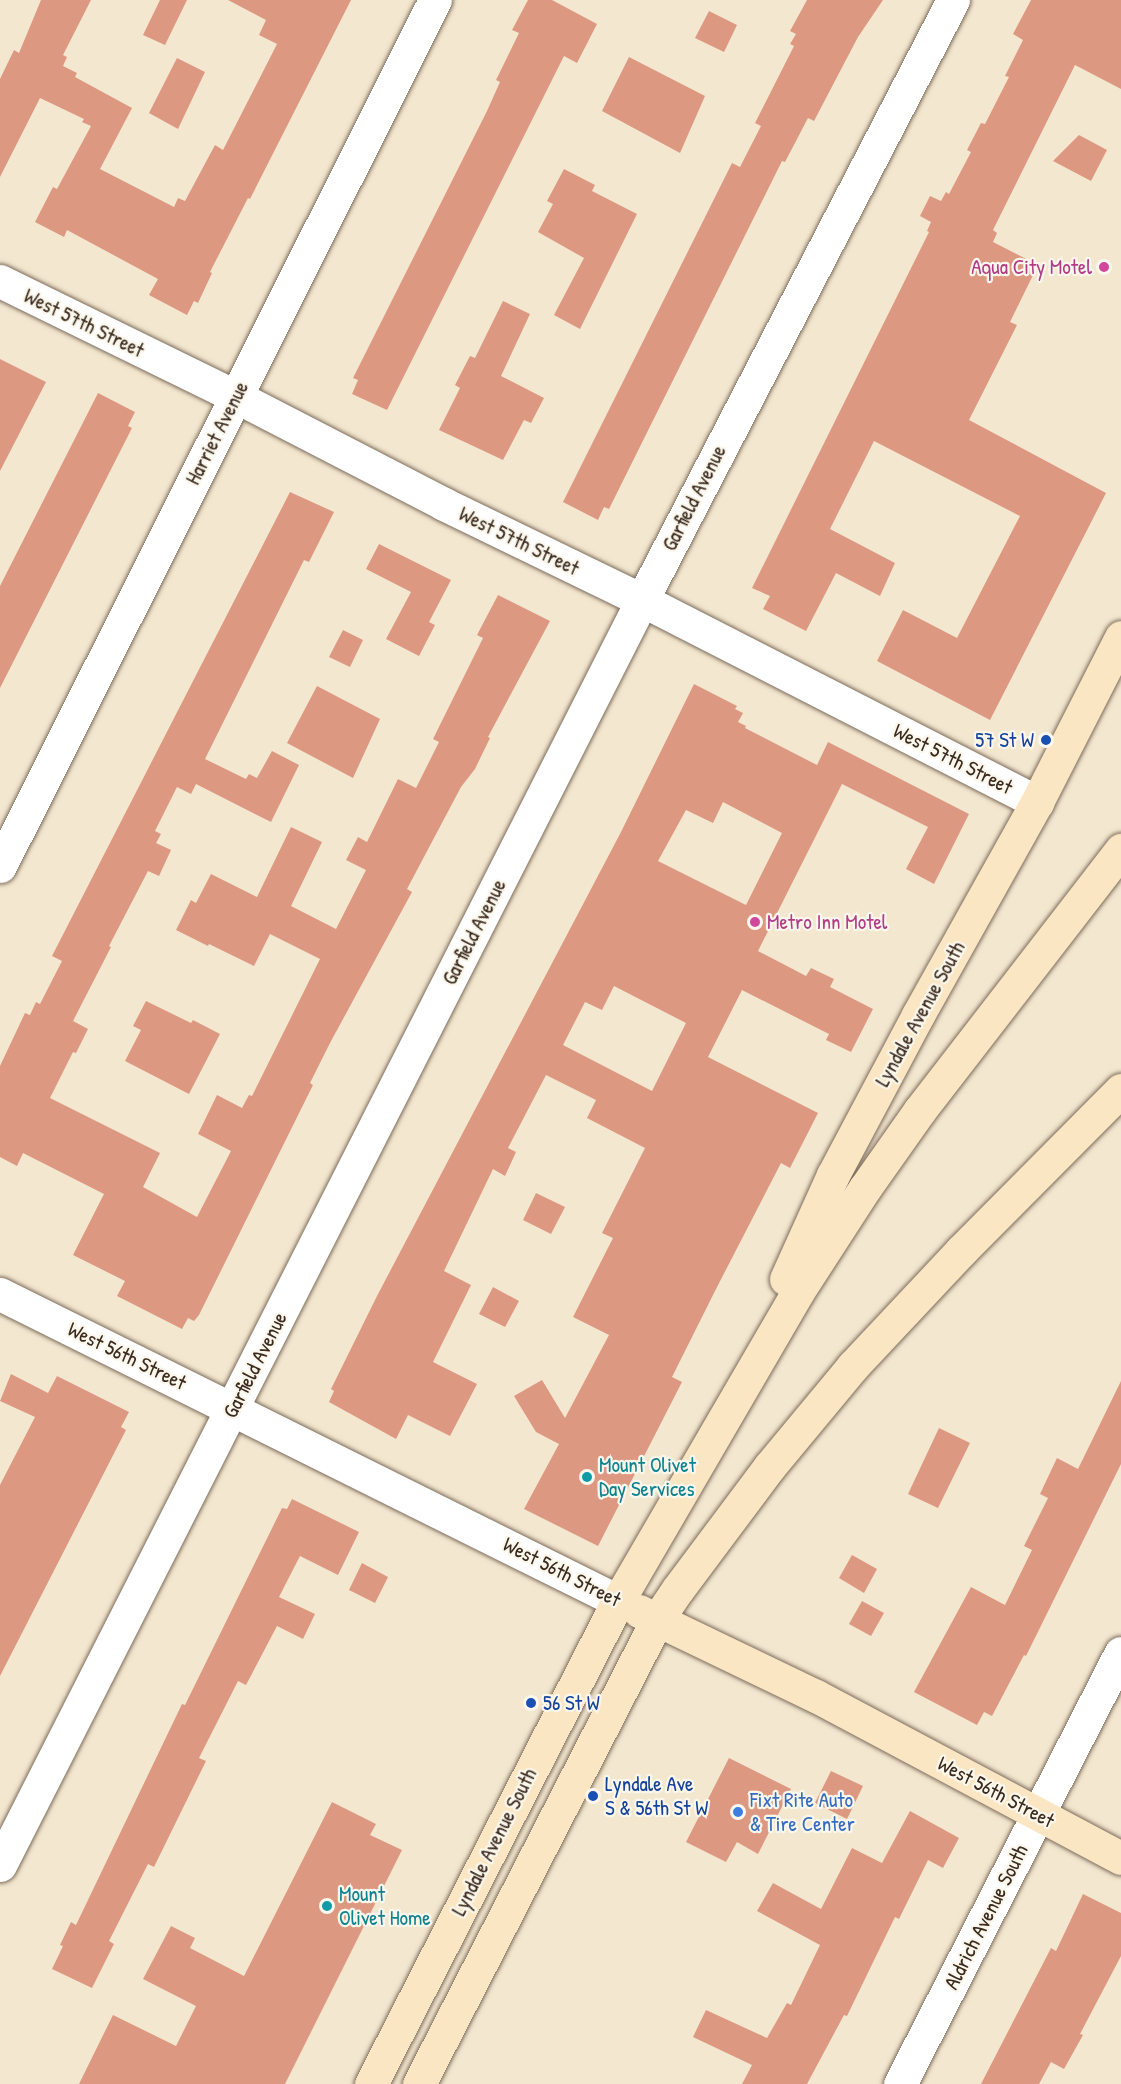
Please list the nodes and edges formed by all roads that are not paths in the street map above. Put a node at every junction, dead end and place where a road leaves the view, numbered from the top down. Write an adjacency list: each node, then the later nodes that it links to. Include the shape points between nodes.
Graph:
1 (435, 0): 4 (street, Harriet Avenue)
2 (952, 0): 5 (street, Garfield Avenue)
3 (0, 281): 4 (street, West 57th Street)
4 (235, 396): 5 (street, West 57th Street); 9 (street, Harriet Avenue)
5 (642, 600): 7 (street, West 57th Street); 13 (street, Garfield Avenue)
6 (1121, 637): 7 (main road, Lyndale Avenue South)
7 (1037, 802): 12 (main road, Lyndale Avenue South, via 833,1175)
8 (1121, 850): 12 (main road, via 900,1137 829,1242)
9 (0, 866)
10 (1121, 1090): 15 (main road, Lyndale Avenue South, via 853,1366 748,1494)
11 (0, 1293): 13 (street, West 56th Street)
12 (736, 1400): 14 (main road, Lyndale Avenue South)
13 (234, 1408): 14 (street, West 56th Street); 19 (street, Garfield Avenue)
14 (618, 1601): 15 (main road, West 56th Street); 20 (main road, Lyndale Avenue South)
15 (657, 1620): 17 (main road, West 56th Street, via 816,1696); 21 (main road, Lyndale Avenue South)
16 (1121, 1653): 17 (street, Aldrich Avenue South)
17 (1038, 1815): 18 (main road, West 56th Street); 22 (street, Aldrich Avenue South)
18 (1121, 1858)
19 (0, 1865)
20 (371, 2084)
21 (419, 2084)
22 (900, 2084)

